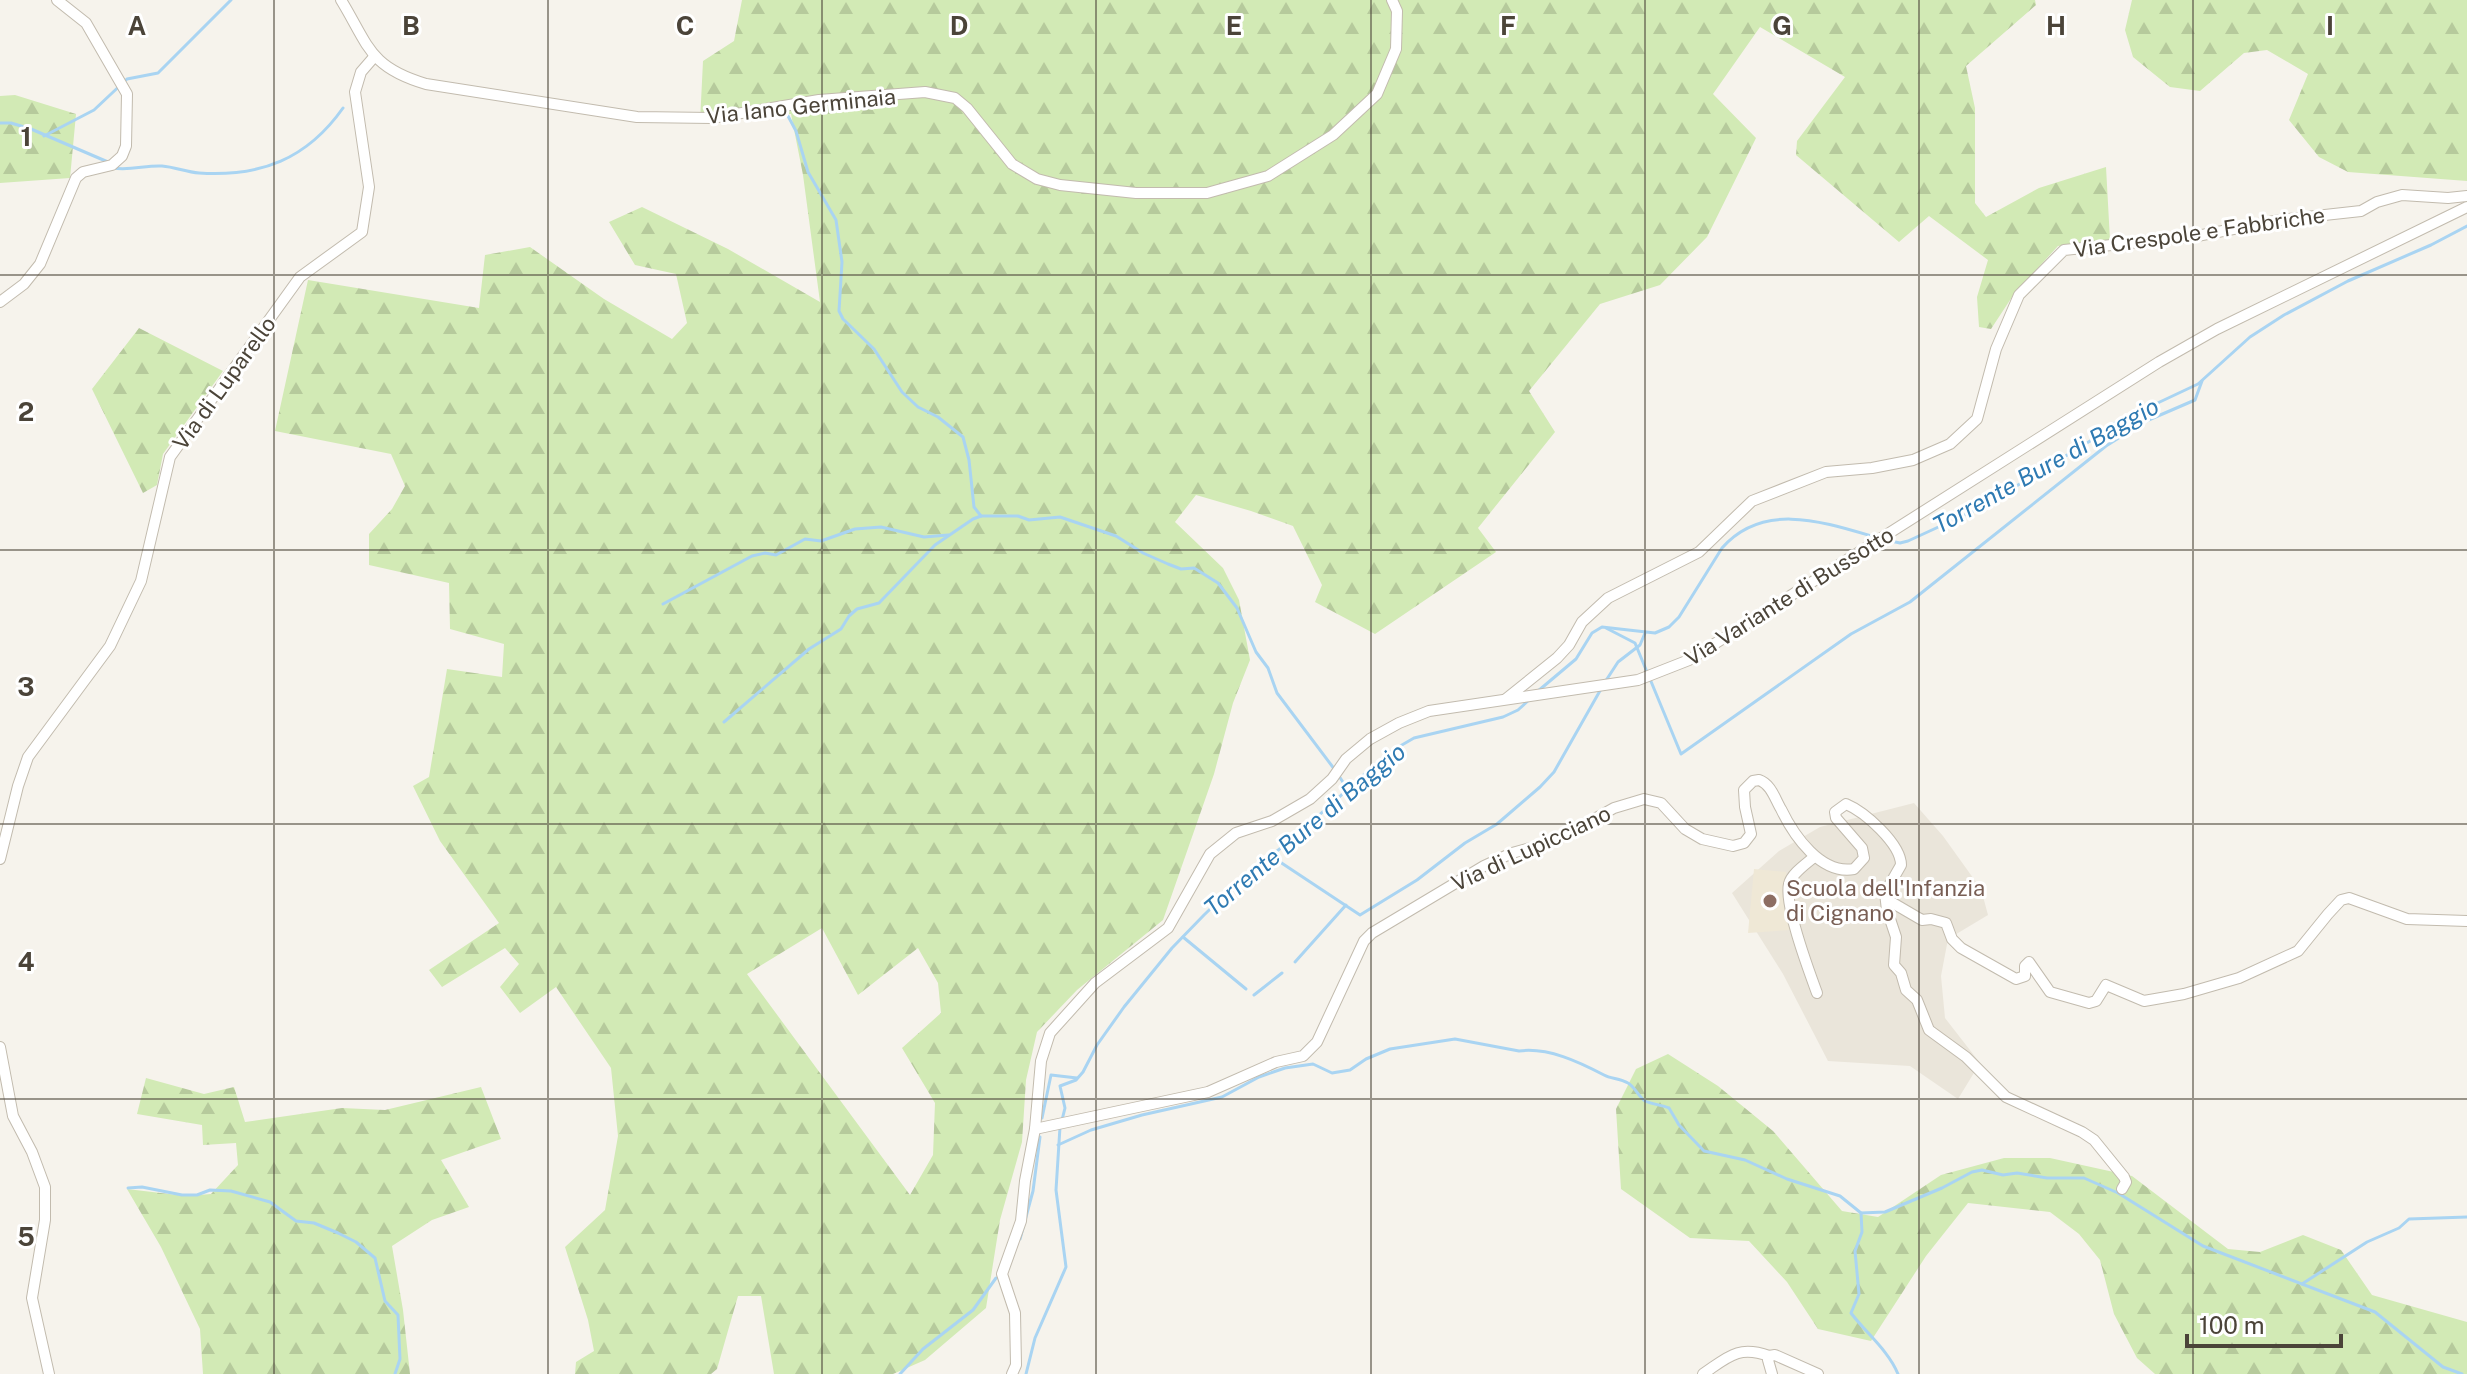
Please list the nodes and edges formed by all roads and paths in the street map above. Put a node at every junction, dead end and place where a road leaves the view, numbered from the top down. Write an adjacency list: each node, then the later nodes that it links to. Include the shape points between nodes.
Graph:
1 (57, 0): 7 (street, via 86,23 124,85 126,146 112,165 76,178 40,264)
2 (341, 0): 4 (street, Via Iano Germinaia)
3 (1392, 0): 4 (street, Via Iano Germinaia, via 1397,11 1396,49 1377,94 1333,135 1268,176 1207,193 1136,193 1037,179 1012,164 955,98 925,92 819,100 712,118 637,117 426,84)
4 (374, 57): 10 (street, Via di Luparello, via 361,72 355,92 369,187 362,232 300,277 170,457 141,581 110,646 28,757)
5 (2467, 196): 8 (street, Via Crespole e Fabbriche, via 2402,195 2361,211 2064,250 2019,295 1996,349 1977,419 1950,444 1899,463 1826,472 1752,501 1699,552 1608,598 1582,622 1557,658)
6 (2467, 207): 8 (street, Via Variante di Bussotto, via 2159,362 1689,660 1638,680)
7 (0, 302)
8 (1505, 700): 15 (street, via 1429,711 1399,723 1346,759 1310,799 1272,821 1236,833 1210,854 1168,928 1095,983 1050,1033 1041,1061)
9 (1814, 857): 11 (street, via 1832,868 1847,870 1861,864 1862,848 1835,812 1842,805 1852,806 1900,854 1901,865 1886,888); 13 (street, via 1788,887); 15 (street, Via di Lupicciano, via 1759,780 1744,790 1751,834 1739,845 1694,835 1653,800 1625,804 1553,842 1484,866 1372,933 1317,1042 1303,1056 1208,1092)
10 (0, 859)
11 (1886, 899): 12 (street, via 1922,920 1946,923 1961,948 2016,979 2025,976 2029,962 2050,992 2089,1003 2106,985 2144,1001 2239,978 2298,951 2341,900 2349,898 2407,919); 16 (street, via 1896,937 1894,965 1929,1030 2006,1097 2094,1140 2124,1177)
12 (2467, 921)
13 (1817, 993)
14 (0, 1047): 18 (street, via 13,1116 45,1187 32,1298)
15 (1035, 1129): 19 (street, via 1021,1221 1002,1274 1015,1313)
16 (2122, 1189)
17 (1769, 1356): 20 (street, via 1743,1350); 21 (street); 22 (street)
18 (49, 1374)
19 (1012, 1374)
20 (1703, 1374)
21 (1772, 1374)
22 (1818, 1374)

